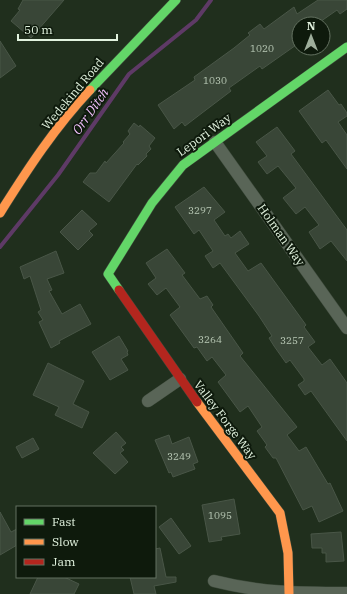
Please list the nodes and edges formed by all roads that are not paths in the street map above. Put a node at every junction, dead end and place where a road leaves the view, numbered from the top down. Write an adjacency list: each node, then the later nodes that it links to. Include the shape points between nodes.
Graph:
1 (176, 0): 4 (street, Wedekind Road, via 101,76 72,110)
2 (345, 52): 3 (street, Lepori Way)
3 (215, 142): 5 (street, Lepori Way, via 183,165 169,179); 6 (street, Holman Way)
4 (0, 213)
5 (108, 274): 7 (street, Valley Forge Way)
6 (347, 328)
7 (180, 380): 8 (street); 10 (street, Valley Forge Way, via 280,514 289,557)
8 (148, 401)
9 (214, 581): 10 (street, via 240,588)
10 (289, 593): 11 (street)
11 (347, 593)

